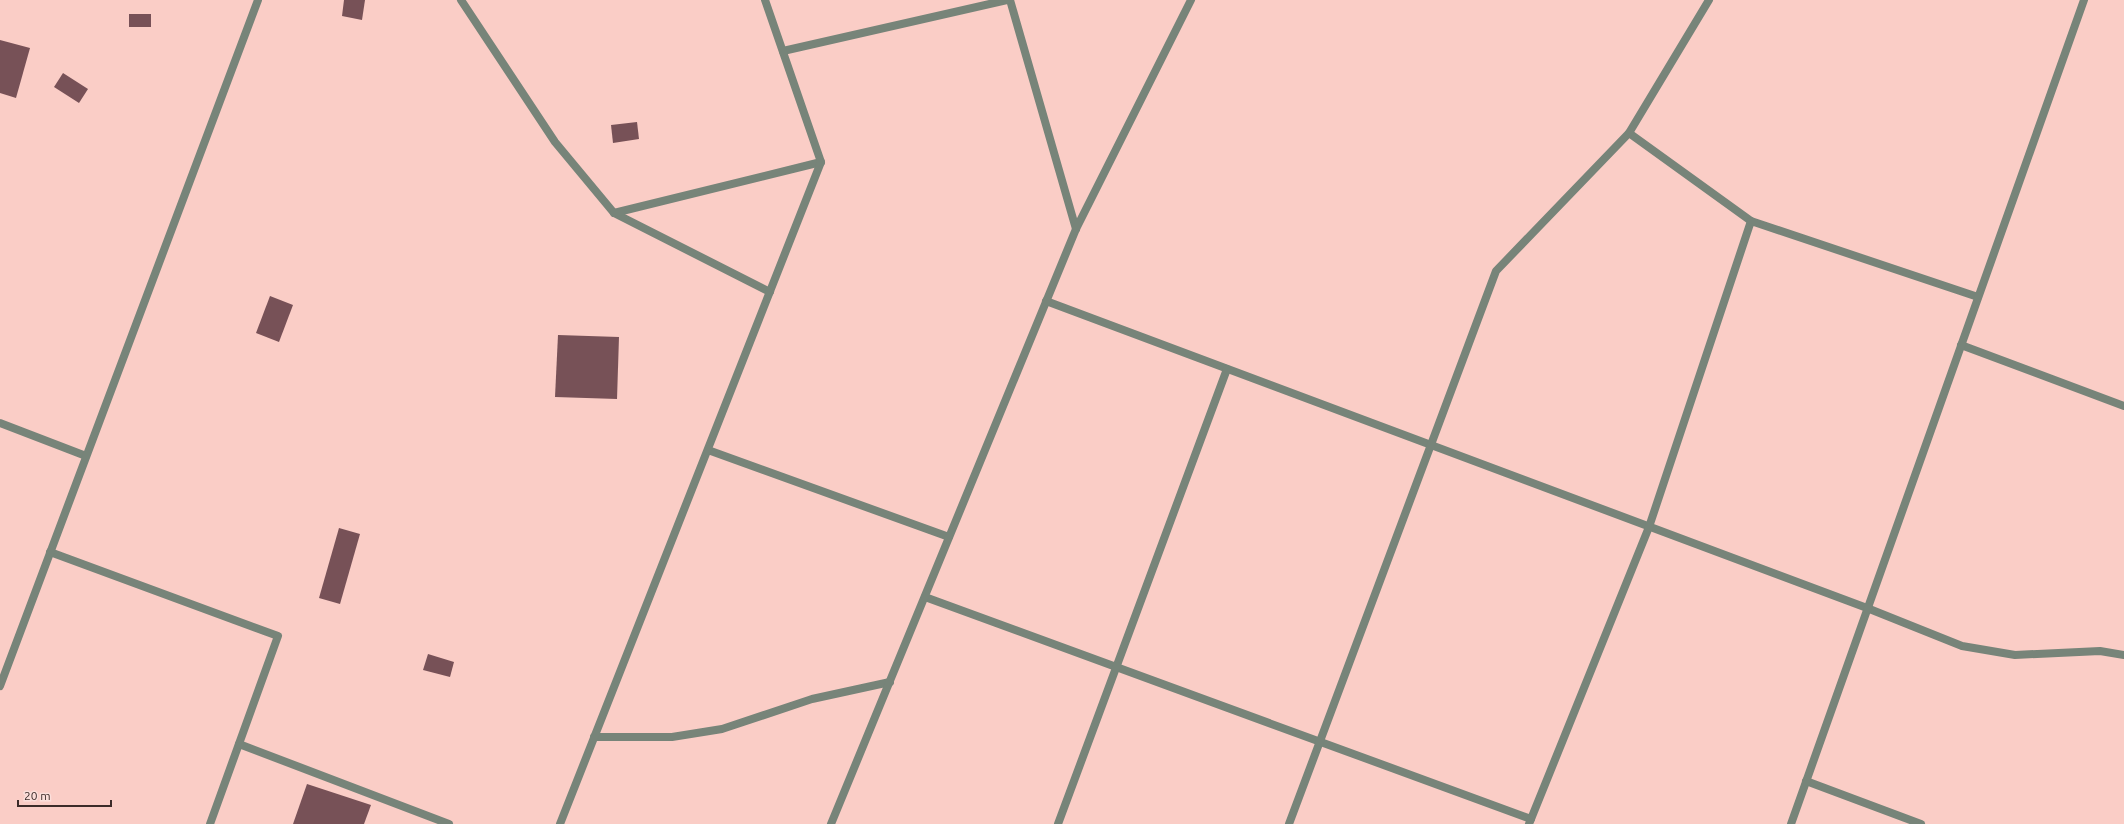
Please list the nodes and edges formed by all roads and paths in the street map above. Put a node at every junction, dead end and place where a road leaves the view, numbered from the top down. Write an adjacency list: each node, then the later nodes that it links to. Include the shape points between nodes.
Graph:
1 (258, 0): 23 (street)
2 (461, 0): 11 (street, via 555,142)
3 (765, 0): 8 (street)
4 (1009, 0): 8 (street); 13 (street)
5 (1191, 0): 13 (street)
6 (1709, 0): 9 (street)
7 (2084, 0): 15 (street)
8 (783, 51): 10 (street)
9 (1629, 133): 12 (street); 21 (street, via 1496,271)
10 (821, 162): 11 (street); 14 (street)
11 (614, 213): 14 (street)
12 (1751, 221): 15 (street); 24 (street)
13 (1076, 229): 16 (street)
14 (770, 292): 22 (street)
15 (1978, 297): 17 (street)
16 (1046, 301): 18 (street); 25 (street)
17 (1961, 345): 19 (street); 28 (street)
18 (1227, 369): 21 (street); 30 (street)
19 (2124, 406)
20 (0, 423): 23 (street)
21 (1431, 445): 24 (street); 34 (street)
22 (708, 450): 25 (street); 33 (street)
23 (86, 456): 26 (street)
24 (1649, 527): 28 (street); 37 (street)
25 (949, 538): 27 (street)
26 (50, 552): 32 (street); 35 (street, via 278,636)
27 (925, 597): 30 (street); 31 (street)
28 (1868, 608): 29 (street, via 1962,646 2015,655 2100,651); 36 (street)
29 (2124, 655)
30 (1117, 667): 34 (street); 42 (street)
31 (890, 682): 33 (street, via 812,699 722,729 672,737); 41 (street)
32 (0, 686)
33 (594, 737): 40 (street)
34 (1320, 742): 37 (street); 43 (street)
35 (239, 744): 38 (street); 39 (street)
36 (1806, 781): 44 (street); 45 (street)
37 (1530, 822)
38 (210, 824)
39 (449, 824)
40 (560, 824)
41 (831, 824)
42 (1058, 824)
43 (1289, 824)
44 (1791, 824)
45 (1921, 824)

